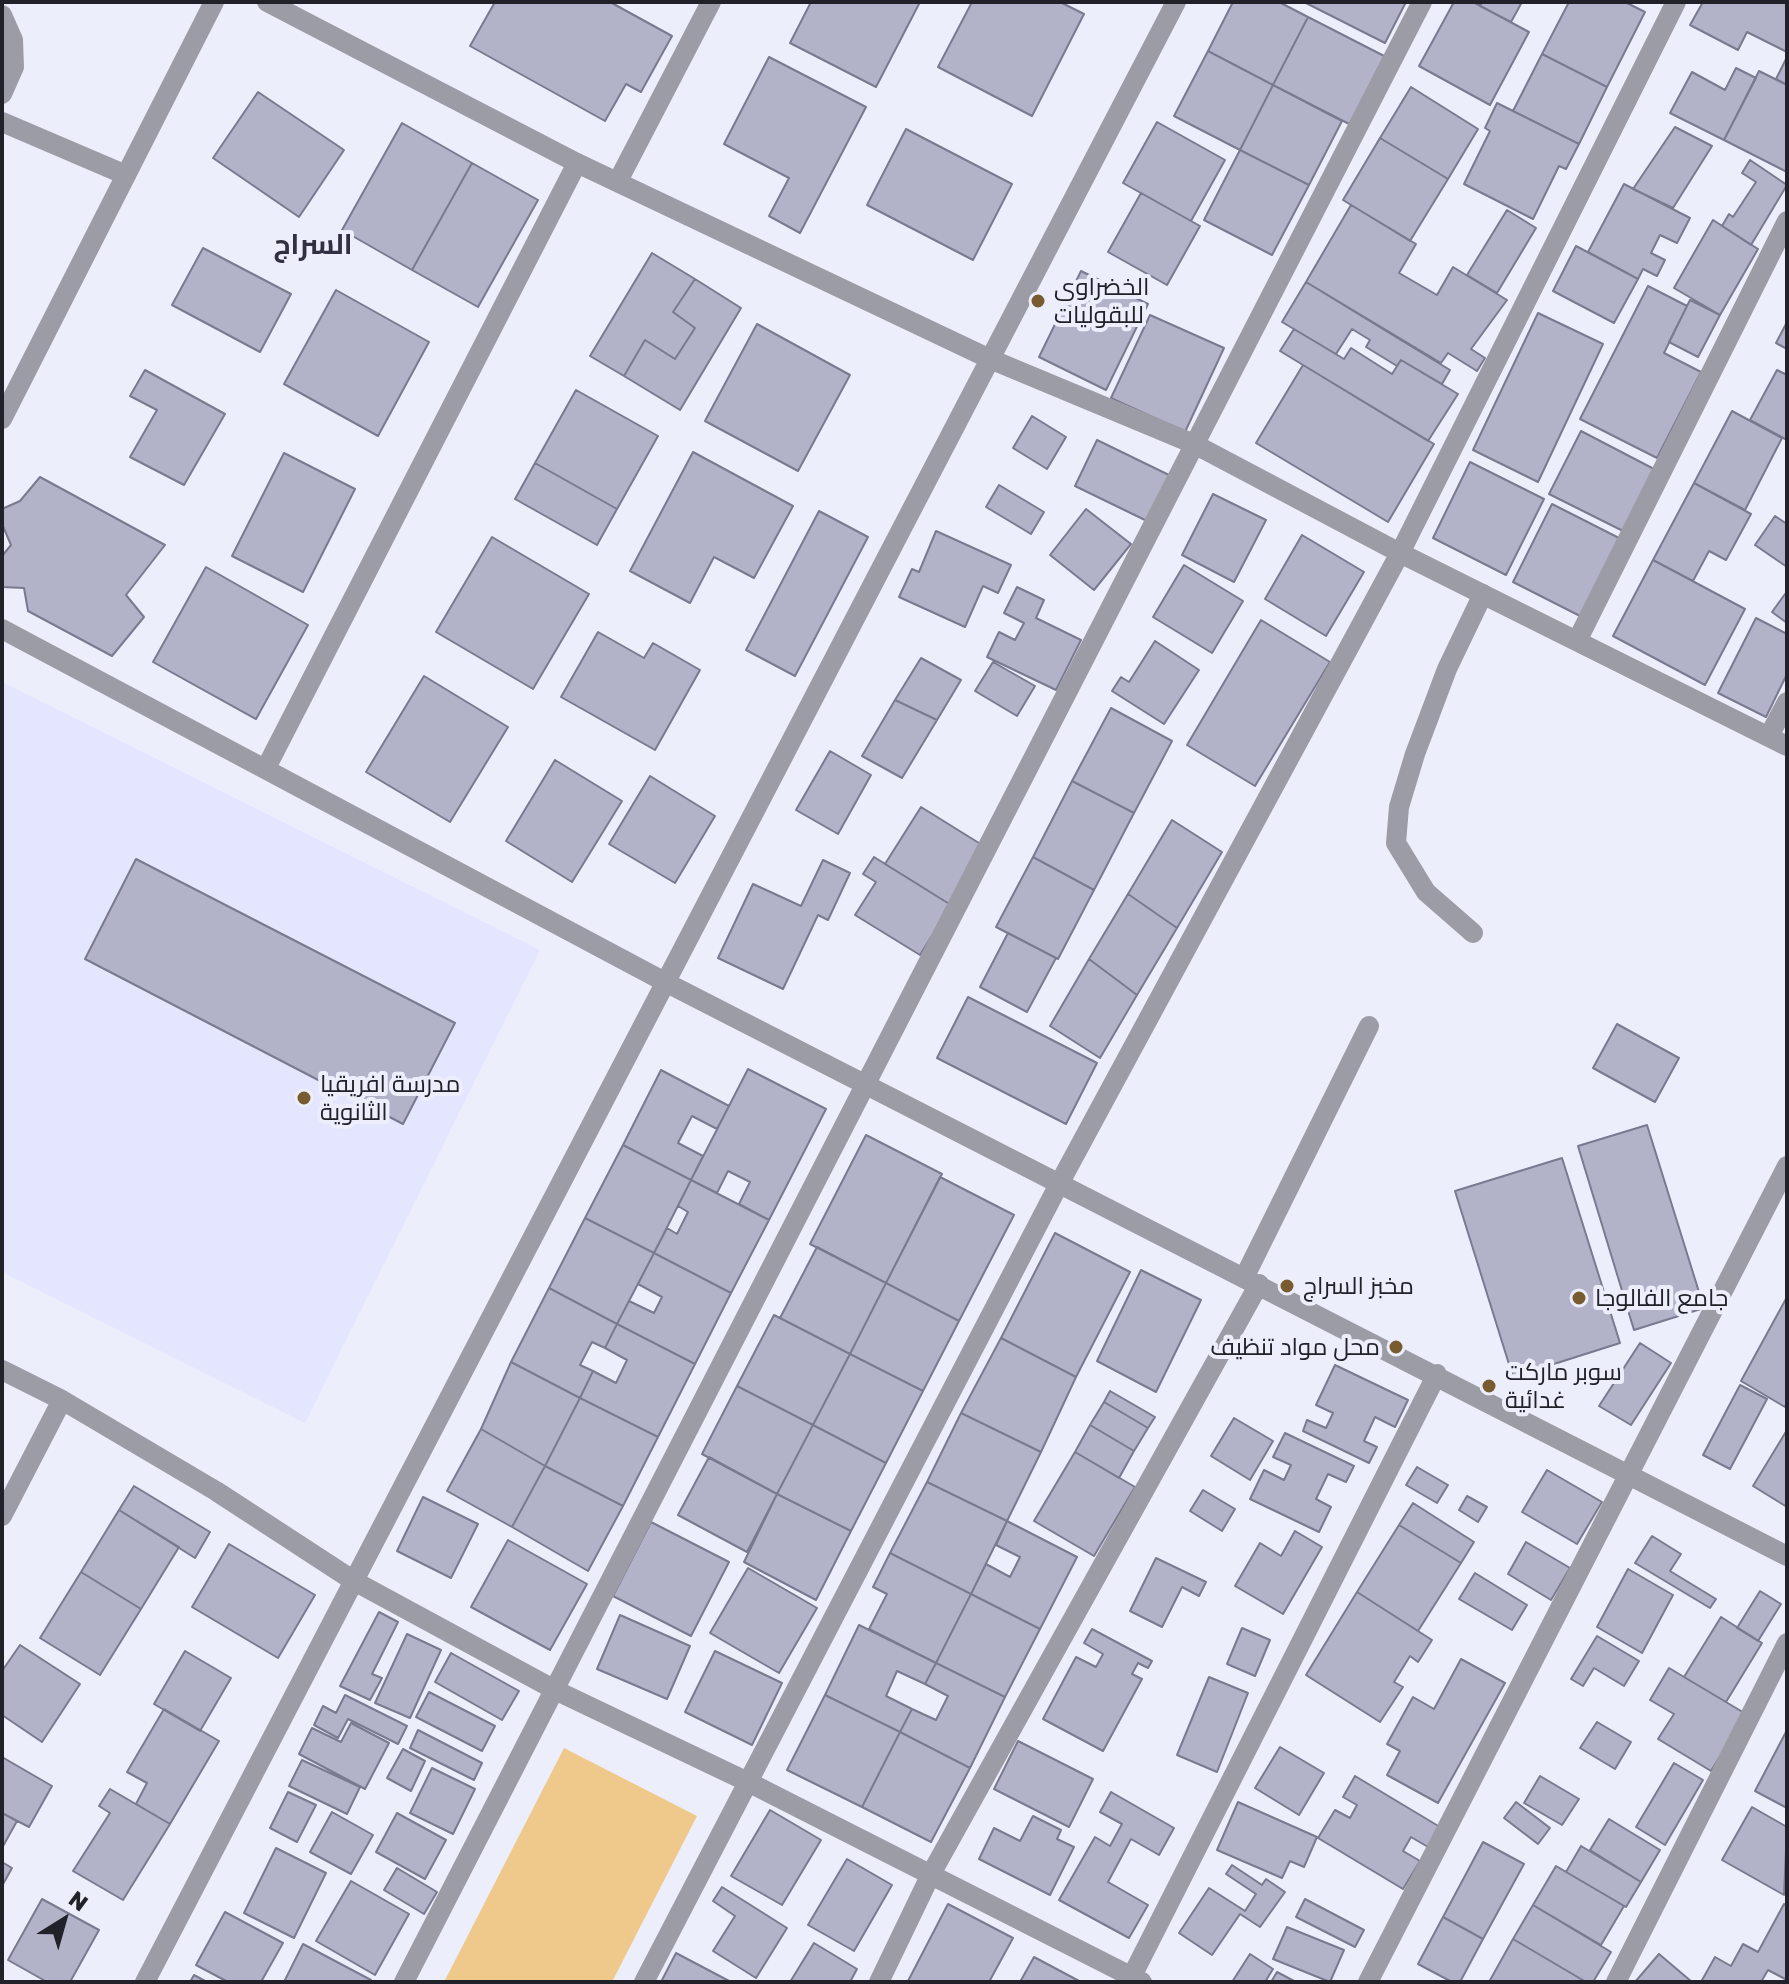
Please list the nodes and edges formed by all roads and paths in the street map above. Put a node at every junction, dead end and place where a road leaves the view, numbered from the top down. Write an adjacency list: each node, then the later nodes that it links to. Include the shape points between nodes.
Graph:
1 (214, 2): 11 (street)
2 (267, 2): 10 (street)
3 (711, 2): 12 (street)
4 (1176, 2): 14 (street)
5 (1422, 2): 16 (street)
6 (1676, 2): 17 (street)
7 (2, 15): 8 (street, via 13,40 14,67)
8 (2, 94)
9 (2, 122): 11 (street)
10 (577, 163): 12 (street); 23 (street)
11 (126, 175): 15 (street)
12 (618, 181): 14 (street)
13 (1787, 221): 20 (street)
14 (990, 359): 16 (street); 25 (street)
15 (2, 419)
16 (1194, 444): 17 (street); 27 (street)
17 (1400, 553): 18 (street); 29 (street)
18 (1483, 594): 20 (street); 24 (street, via 1415,754 1399,807 1396,843 1426,892)
19 (2, 629): 23 (street)
20 (1578, 639): 22 (street)
21 (1787, 702): 22 (street)
22 (1778, 741)
23 (266, 768): 25 (street)
24 (1473, 933)
25 (665, 982): 27 (street); 37 (street)
26 (1369, 1026): 30 (street)
27 (867, 1084): 29 (street); 39 (street)
28 (1787, 1166): 34 (street)
29 (1058, 1186): 30 (street); 40 (street)
30 (1251, 1281): 32 (street); 41 (street)
31 (2, 1370): 33 (street)
32 (1437, 1374): 34 (street); 42 (street)
33 (62, 1400): 35 (street); 37 (street)
34 (1629, 1474): 36 (street); 47 (street)
35 (2, 1516)
36 (1787, 1556)
37 (354, 1581): 39 (street); 43 (street)
38 (1787, 1643): 48 (street)
39 (557, 1691): 40 (street); 44 (street)
40 (750, 1783): 41 (street); 45 (street)
41 (931, 1874): 42 (street); 46 (street)
42 (1134, 1980)
43 (145, 1982)
44 (404, 1982)
45 (644, 1982)
46 (879, 1982)
47 (1368, 1982)
48 (1616, 1982)

